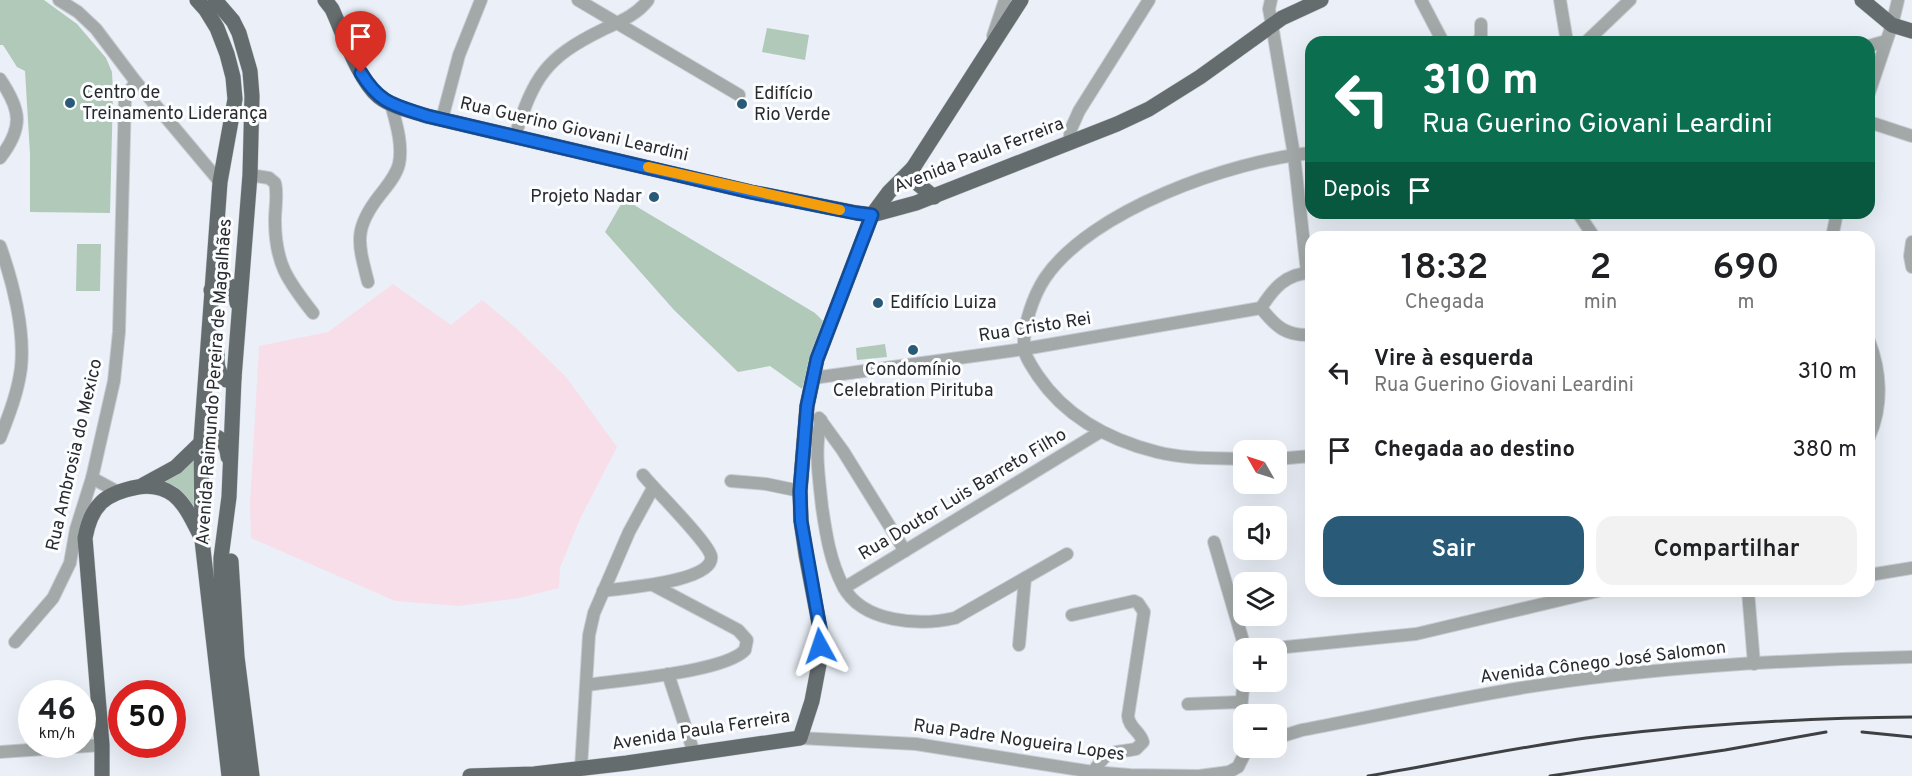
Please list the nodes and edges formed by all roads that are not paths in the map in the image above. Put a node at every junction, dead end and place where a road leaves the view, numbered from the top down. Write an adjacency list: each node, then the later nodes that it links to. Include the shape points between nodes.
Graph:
1 (59, 0): 32 (street, via 96,29)
2 (197, 0): 45 (main road, Avenida Raimundo Pereira de Magalhães, via 218,28 233,77 235,99)
3 (216, 0): 44 (main road, Avenida Raimundo Pereira de Magalhães, via 239,33 250,71)
4 (325, 0): 34 (main road, Rua Guerino Giovani Leardini, via 370,88)
5 (481, 0): 35 (street, via 459,55)
6 (578, 0): 18 (street)
7 (648, 0): 18 (street, via 637,12)
8 (1005, 0): 29 (street)
9 (1021, 0): 29 (main road)
10 (1149, 0): 39 (street, via 1079,111)
11 (1271, 0): 20 (street)
12 (1421, 0): 23 (street)
13 (1560, 0): 25 (street)
14 (1630, 0): 26 (street)
15 (1862, 0): 21 (main road)
16 (1898, 0): 21 (street)
17 (1312, 2): 20 (main road, Avenida Paula Ferreira)
18 (616, 23): 33 (street); 37 (street, via 575,43 552,62 528,98)
19 (1481, 24): 24 (street)
20 (1272, 25): 39 (main road, Avenida Paula Ferreira, via 1149,109); 41 (street)
21 (1892, 25): 22 (main road); 27 (street)
22 (1912, 31)
23 (1440, 36)
24 (1481, 36)
25 (1566, 36)
26 (1592, 36)
27 (1886, 41): 28 (street); 30 (street)
28 (1875, 44)
29 (985, 57): 43 (main road)
30 (1875, 75)
31 (0, 79): 42 (street, via 17,108 17,122)
32 (136, 82): 45 (street); 76 (street, Rua Ambrosia do Mexico, via 125,97 119,332 114,381)
33 (739, 94)
34 (391, 104): 35 (main road, Rua Guerino Giovani Leardini); 54 (street, via 400,149 399,165 365,216 360,232)
35 (442, 119): 37 (main road, Rua Guerino Giovani Leardini)
36 (1875, 124): 38 (street)
37 (516, 136): 48 (main road, Rua Guerino Giovani Leardini, via 751,192)
38 (1912, 136)
39 (1070, 142): 46 (main road, Avenida Paula Ferreira)
40 (1305, 154): 41 (street)
41 (1294, 155): 49 (street); 61 (street, via 1198,180 1105,224 1071,248 1045,279 1030,308)
42 (0, 158)
43 (913, 168): 46 (main road, via 918,184); 47 (main road, via 905,193); 48 (main road)
44 (250, 175): 58 (street, via 275,183 276,246 291,285); 59 (main road, Avenida Raimundo Pereira de Magalhães)
45 (220, 182): 55 (main road, Avenida Raimundo Pereira de Magalhães)
46 (933, 197): 47 (main road, Avenida Paula Ferreira)
47 (894, 209): 48 (main road, Avenida Paula Ferreira)
48 (872, 215): 64 (main road, Avenida Paula Ferreira)
49 (1305, 242)
50 (1912, 242): 52 (street)
51 (0, 246): 69 (street, via 23,343 15,399)
52 (1912, 267)
53 (1305, 274): 56 (street, via 1284,280 1271,291)
54 (368, 282)
55 (211, 290): 57 (main road, Avenida Raimundo Pereira de Magalhães); 59 (main road, via 223,284 233,287)
56 (1262, 308): 60 (street, via 1275,325 1290,333); 61 (street, Rua Cristo Rei)
57 (211, 313): 63 (main road, via 218,325 217,369 226,380); 70 (main road, Avenida Raimundo Pereira de Magalhães)
58 (313, 313)
59 (238, 327): 63 (main road, Avenida Raimundo Pereira de Magalhães)
60 (1305, 334)
61 (1024, 349): 64 (street, Rua Cristo Rei); 68 (street, via 1048,391 1068,411)
62 (1875, 360): 66 (street, via 1879,373)
63 (234, 378): 75 (main road, Avenida Raimundo Pereira de Magalhães)
64 (813, 378): 65 (main road, Avenida Paula Ferreira)
65 (807, 406): 67 (street); 81 (main road, Avenida Paula Ferreira)
66 (1875, 417)
67 (821, 420): 86 (street); 93 (street, via 818,472 828,547)
68 (1100, 432): 73 (street, via 1159,453); 86 (street, Rua Doutor Luis Barreto Filho)
69 (0, 438)
70 (201, 441): 75 (main road, via 215,435 223,441); 78 (main road, via 176,467); 83 (main road, Avenida Raimundo Pereira de Magalhães)
71 (1305, 457): 72 (street)
72 (1287, 458)
73 (1233, 459)
74 (643, 475): 79 (street)
75 (231, 477): 82 (main road, Avenida Raimundo Pereira de Magalhães)
76 (92, 478): 80 (street); 88 (street, Rua Ambrosia do Mexico)
77 (731, 481): 81 (street)
78 (141, 487): 80 (main road); 83 (main road, via 157,487 173,495 188,512)
79 (653, 488): 92 (street, via 685,521 711,556 711,562 700,573); 94 (street)
80 (116, 491): 85 (main road, via 102,502 88,523)
81 (800, 491): 111 (main road, Avenida Paula Ferreira, via 821,634 812,701)
82 (230, 496): 98 (main road, Avenida Raimundo Pereira de Magalhães, via 221,558); 121 (main road, via 232,596)
83 (202, 540): 98 (main road, Avenida Raimundo Pereira de Magalhães)
84 (1214, 542): 99 (street)
85 (86, 550): 88 (street); 112 (main road)
86 (905, 551): 93 (street, Rua Doutor Luis Barreto Filho)
87 (1067, 554): 91 (street)
88 (70, 563): 100 (street, Rua Ambrosia do Mexico, via 52,598)
89 (1912, 568): 90 (street)
90 (1875, 574)
91 (1025, 578): 93 (street, via 955,618 937,622 878,615); 101 (street)
92 (653, 585): 94 (street); 105 (street, via 738,630 747,640 746,650 735,658)
93 (844, 588)
94 (603, 591): 106 (street, via 590,635)
95 (1573, 597): 102 (street, via 1416,634)
96 (1748, 597): 104 (street)
97 (1072, 615): 117 (street, via 1134,601 1144,612 1128,716 1143,742 1136,749 1106,755)
98 (218, 636): 119 (main road); 120 (main road, Avenida Raimundo Pereira de Magalhães)
99 (1242, 638)
100 (15, 642)
101 (1019, 645)
102 (1287, 647)
103 (1912, 657): 104 (street, Avenida Cônego José Salomon)
104 (1754, 664): 110 (street, Avenida Cônego José Salomon, via 1522,688)
105 (668, 674): 106 (street); 114 (street)
106 (587, 685): 116 (street)
107 (1242, 692): 108 (street)
108 (1241, 702): 109 (street)
109 (1188, 704)
110 (1287, 735)
111 (800, 738): 114 (main road, Avenida Paula Ferreira); 117 (street, Rua Padre Nogueira Lopes, via 916,744)
112 (102, 745): 113 (street); 118 (main road)
113 (0, 752)
114 (694, 753): 116 (main road, Avenida Paula Ferreira)
115 (1241, 758): 117 (street, Rua Padre Nogueira Lopes, via 1238,767 1229,772 1199,776)
116 (581, 768): 122 (main road, Avenida Paula Ferreira)
117 (1093, 772)
118 (102, 776)
119 (229, 776)
120 (240, 776)
121 (252, 776)
122 (470, 776)

